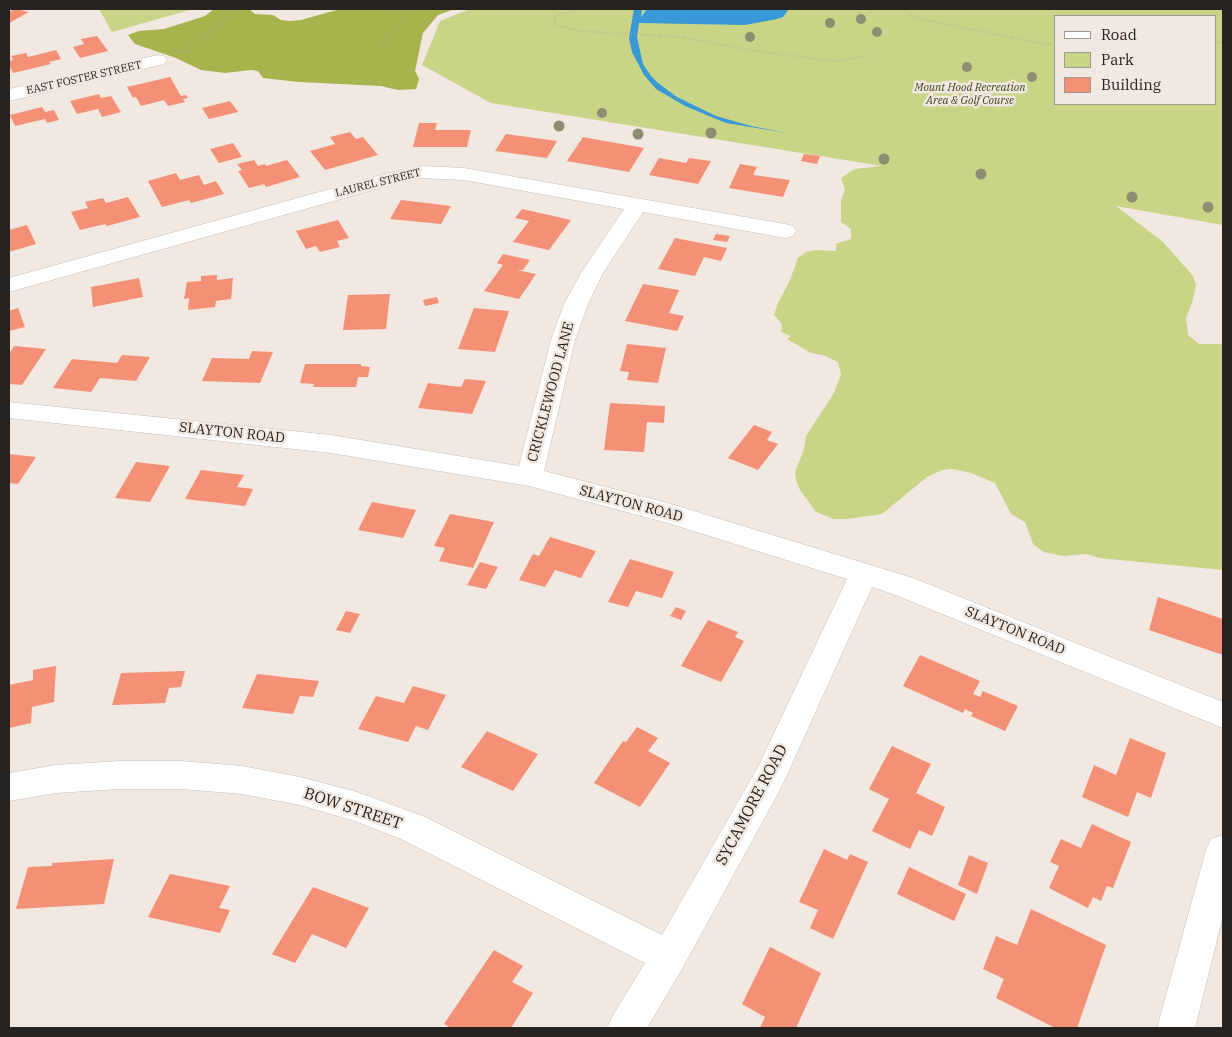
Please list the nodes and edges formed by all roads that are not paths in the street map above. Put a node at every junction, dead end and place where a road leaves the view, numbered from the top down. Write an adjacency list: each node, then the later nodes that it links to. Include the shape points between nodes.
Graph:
1 (158, 60): 2 (street, EAST FOSTER STREET)
2 (9, 95)
3 (637, 205): 4 (street, LAUREL STREET); 5 (street, LAUREL STREET, via 464,174 421,172); 7 (street, CRICKLEWOOD LANE, via 592,273 576,304 563,340)
4 (785, 231)
5 (9, 285)
6 (9, 410): 7 (street, SLAYTON ROAD, via 331,444)
7 (529, 477): 8 (street, SLAYTON ROAD, via 671,514)
8 (864, 574): 9 (street, SLAYTON ROAD, via 903,586); 12 (street, SYCAMORE ROAD, via 770,776)
9 (1223, 715)
10 (9, 786): 12 (street, BOW STREET, via 119,774 181,774 242,780 300,791 358,807 413,828)
11 (1223, 850): 14 (street)
12 (669, 957): 13 (street, SYCAMORE ROAD)
13 (626, 1028)
14 (1176, 1028)

